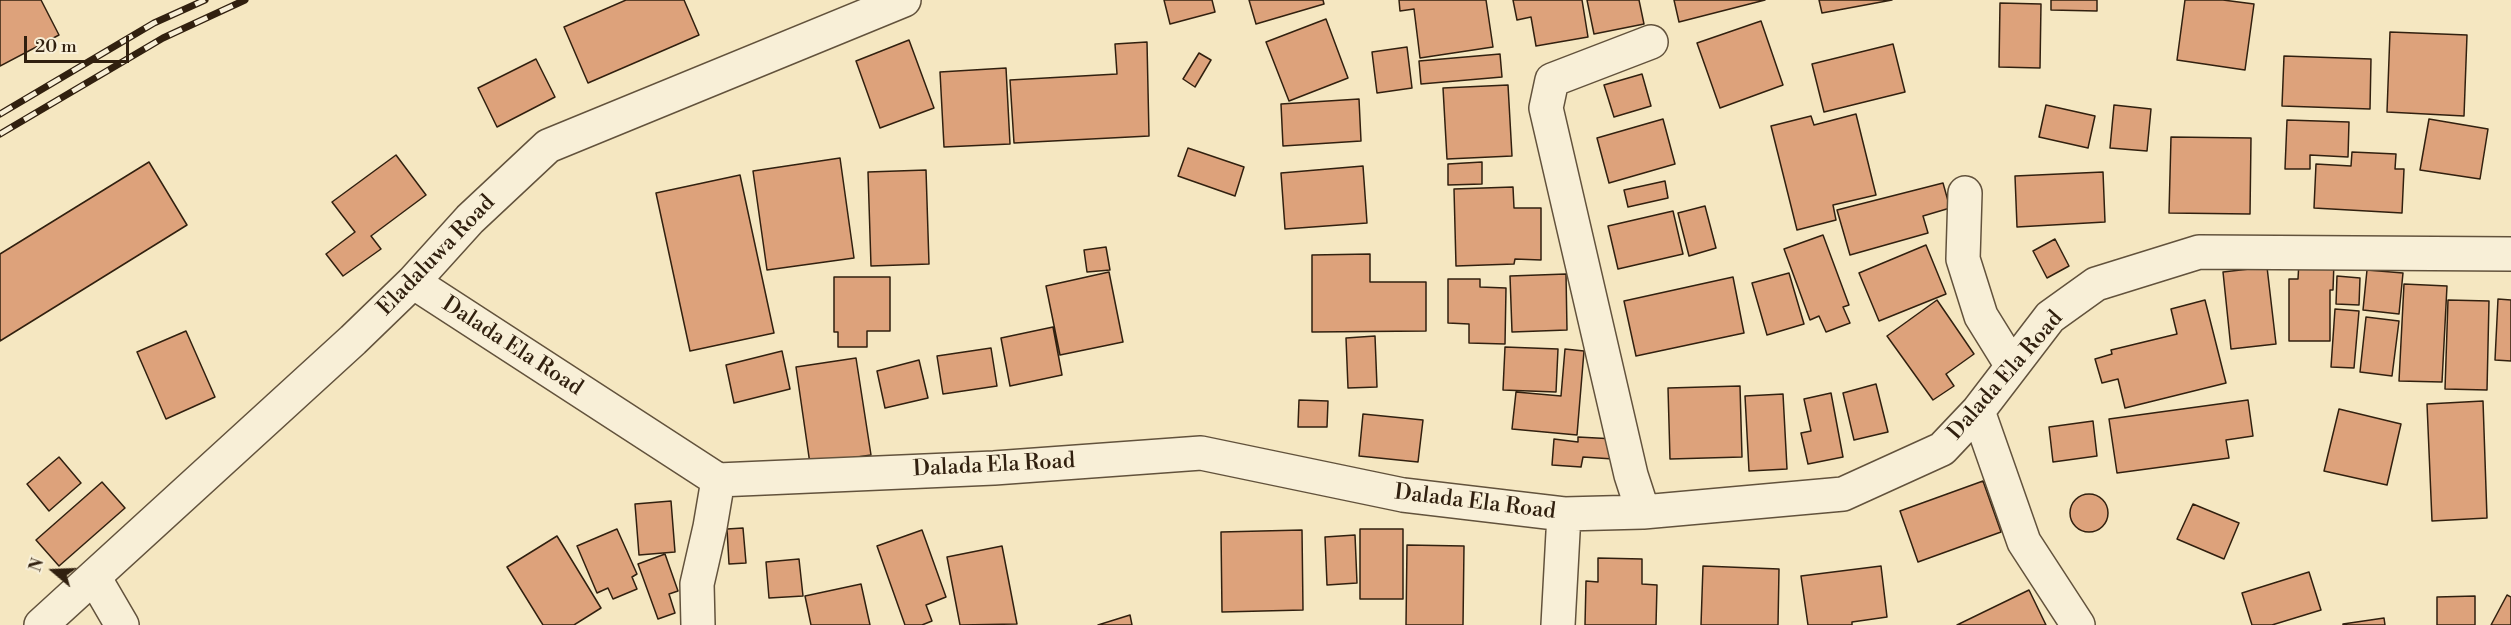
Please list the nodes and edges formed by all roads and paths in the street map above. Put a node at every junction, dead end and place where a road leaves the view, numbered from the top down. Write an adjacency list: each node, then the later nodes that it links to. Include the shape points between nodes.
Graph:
1 (904, 0): 5 (street, Eladaluwa Road, via 548,146 470,219)
2 (1652, 42): 9 (street, via 1552,80 1546,108 1631,475)
3 (1965, 193): 6 (street, via 1963,259 1981,316)
4 (2511, 254): 6 (street, Dalada Ela Road, via 2199,252 2096,284 2050,317)
5 (414, 282): 8 (street, Dalada Ela Road); 11 (street, Eladaluwa Road)
6 (2012, 366): 7 (street, Dalada Ela Road)
7 (1978, 411): 9 (street, Dalada Ela Road, via 1942,448 1843,494); 16 (street, via 2024,542)
8 (718, 480): 10 (street, Dalada Ela Road, via 994,468 1201,453 1403,495); 14 (street, via 697,584)
9 (1643, 512): 10 (street, Dalada Ela Road)
10 (1564, 514): 15 (street)
11 (94, 577): 12 (street, Eladaluwa Road); 13 (street)
12 (41, 625)
13 (122, 625)
14 (698, 625)
15 (1558, 625)
16 (2078, 625)

